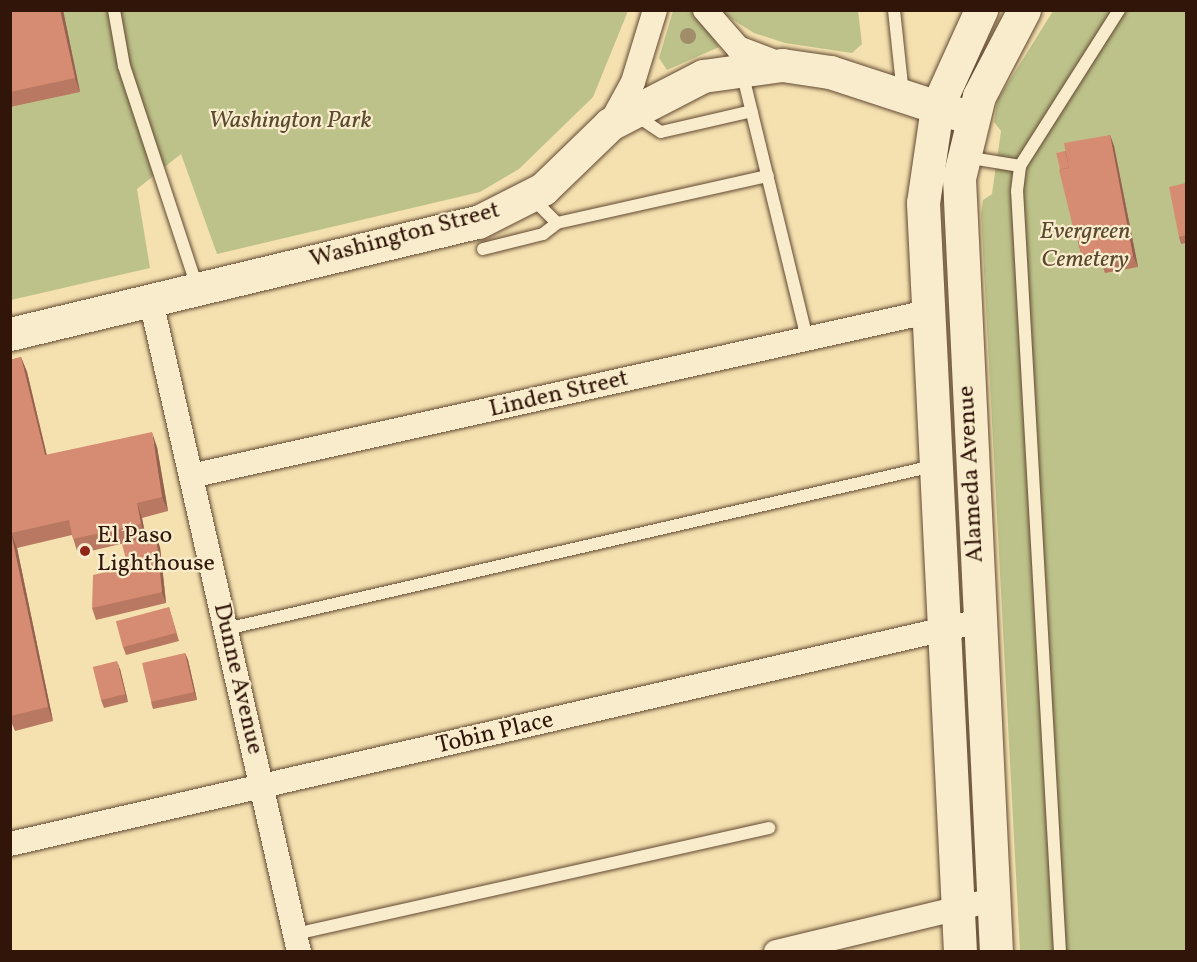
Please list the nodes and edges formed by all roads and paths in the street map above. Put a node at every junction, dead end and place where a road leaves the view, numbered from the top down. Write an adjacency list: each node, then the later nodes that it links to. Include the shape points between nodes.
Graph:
1 (114, 10): 21 (lane, via 124,66)
2 (655, 10): 13 (street)
3 (705, 10): 8 (street, via 738,48)
4 (894, 10): 10 (lane)
5 (981, 10): 11 (main road, Alameda Avenue)
6 (1024, 10): 14 (main road, Alameda Avenue)
7 (1119, 10): 16 (lane)
8 (782, 65): 9 (main road, Washington Street); 10 (main road, Washington Street, via 830,72)
9 (742, 71): 12 (lane); 13 (main road, Washington Street, via 703,76)
10 (903, 96): 11 (main road, Washington Street)
11 (937, 106): 14 (main road, Washington Street); 23 (main road, Alameda Avenue, via 924,170)
12 (752, 111): 13 (lane, via 661,132); 17 (lane)
13 (620, 118): 18 (main road, Washington Street)
14 (971, 118): 15 (main road, Alameda Avenue)
15 (961, 156): 16 (lane); 28 (main road, Alameda Avenue, via 958,212)
16 (1020, 166): 40 (lane, via 1018,214)
17 (768, 176): 19 (lane); 25 (lane)
18 (531, 196): 19 (lane); 21 (main road, Washington Street, via 478,222)
19 (557, 223): 20 (lane, via 543,234)
20 (483, 249)
21 (198, 289): 22 (main road, Washington Street)
22 (151, 302): 24 (main road, Washington Street); 27 (street, Dunne Avenue)
23 (927, 312): 25 (street, Linden Street); 26 (main road, Alameda Avenue)
24 (10, 334)
25 (807, 338): 27 (street, Linden Street)
26 (934, 466): 29 (lane); 30 (main road, Alameda Avenue)
27 (191, 476): 29 (street, Dunne Avenue)
28 (980, 621): 30 (street, Tobin Place); 34 (main road, Alameda Avenue)
29 (226, 629): 31 (street, Dunne Avenue)
30 (943, 629): 31 (street, Tobin Place); 35 (main road, Alameda Avenue)
31 (262, 788): 33 (street, Tobin Place); 36 (street, Dunne Avenue)
32 (769, 828): 36 (lane)
33 (10, 844)
34 (993, 900): 35 (street); 39 (main road, Alameda Avenue)
35 (957, 909): 37 (street); 38 (main road, Alameda Avenue)
36 (297, 943)
37 (776, 951)
38 (960, 951)
39 (996, 951)
40 (1060, 951)

